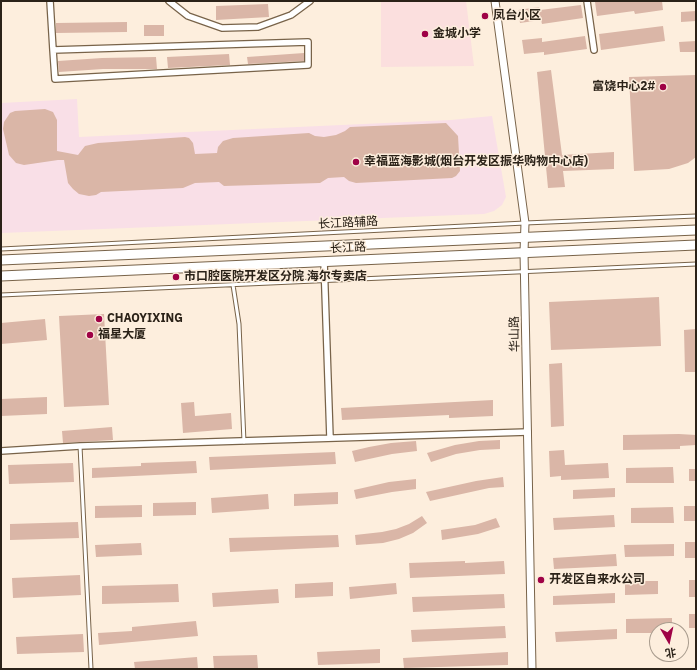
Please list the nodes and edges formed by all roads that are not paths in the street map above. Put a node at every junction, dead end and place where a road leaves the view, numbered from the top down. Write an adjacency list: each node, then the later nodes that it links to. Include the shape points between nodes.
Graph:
1 (50, 1): 6 (street)
2 (169, 1): 3 (street, via 188,16 222,28 258,27 291,15)
3 (310, 1)
4 (495, 1): 9 (street, 华山路)
5 (587, 1): 7 (street)
6 (53, 50): 6 (street, via 308,42 308,65 55,79)
7 (594, 50)
8 (696, 216): 9 (lane, 长江路辅路)
9 (525, 223): 11 (street, 华山路); 13 (lane, 长江路辅路)
10 (696, 230): 11 (main road, 长江路)
11 (525, 237): 14 (street, 华山路); 15 (main road, 长江路)
12 (696, 245): 14 (main road, 长江路)
13 (1, 248)
14 (524, 252): 16 (main road, 长江路); 18 (street, 华山路)
15 (1, 260)
16 (324, 262): 19 (main road, 长江路); 20 (street)
17 (696, 264): 18 (lane)
18 (525, 271): 20 (lane); 23 (street, 华山路)
19 (1, 276)
20 (324, 280): 21 (lane); 24 (street)
21 (233, 284): 22 (lane); 25 (lane, via 239,324)
22 (1, 295)
23 (528, 432): 24 (street); 29 (street, 华山路)
24 (330, 438): 25 (street)
25 (244, 442): 26 (street)
26 (80, 446): 27 (street); 28 (lane)
27 (1, 451)
28 (91, 669)
29 (532, 669)

